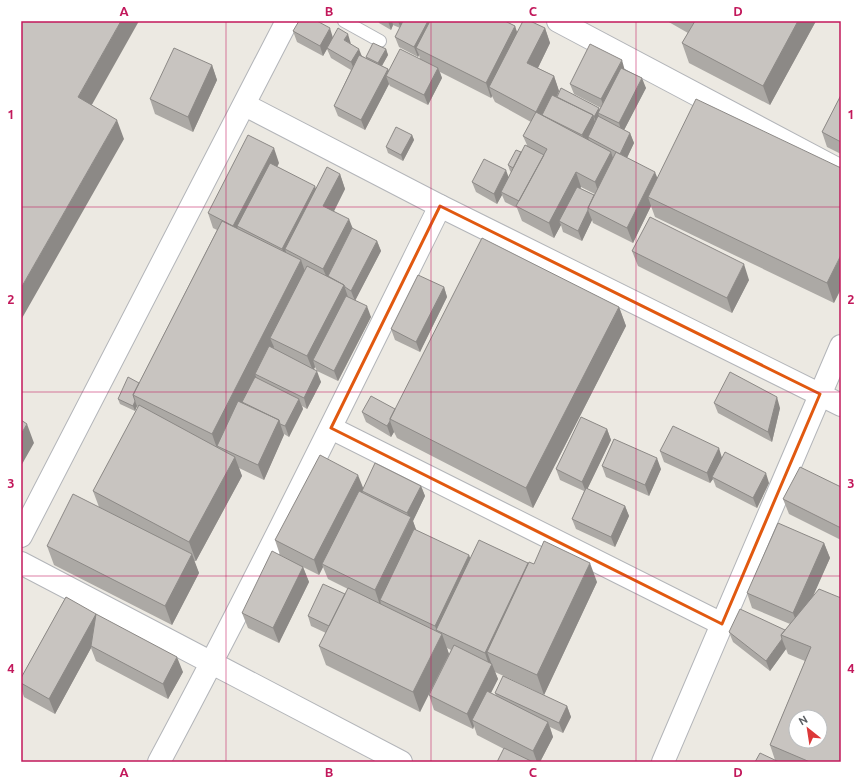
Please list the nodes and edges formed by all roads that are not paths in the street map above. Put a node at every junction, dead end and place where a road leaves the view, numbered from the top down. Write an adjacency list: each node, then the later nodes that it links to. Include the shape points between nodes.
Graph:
1 (287, 21): 5 (street)
2 (344, 21): 4 (lane)
3 (558, 21): 6 (street)
4 (380, 41)
5 (245, 104): 7 (street); 12 (street)
6 (841, 171)
7 (440, 206): 9 (street); 11 (street)
8 (841, 346): 9 (street)
9 (820, 394): 10 (street); 14 (street)
10 (841, 405)
11 (331, 428): 14 (street); 15 (street)
12 (21, 536)
13 (21, 563): 15 (street)
14 (722, 624): 18 (street)
15 (212, 663): 16 (street); 17 (street)
16 (159, 762)
17 (401, 762)
18 (663, 762)

